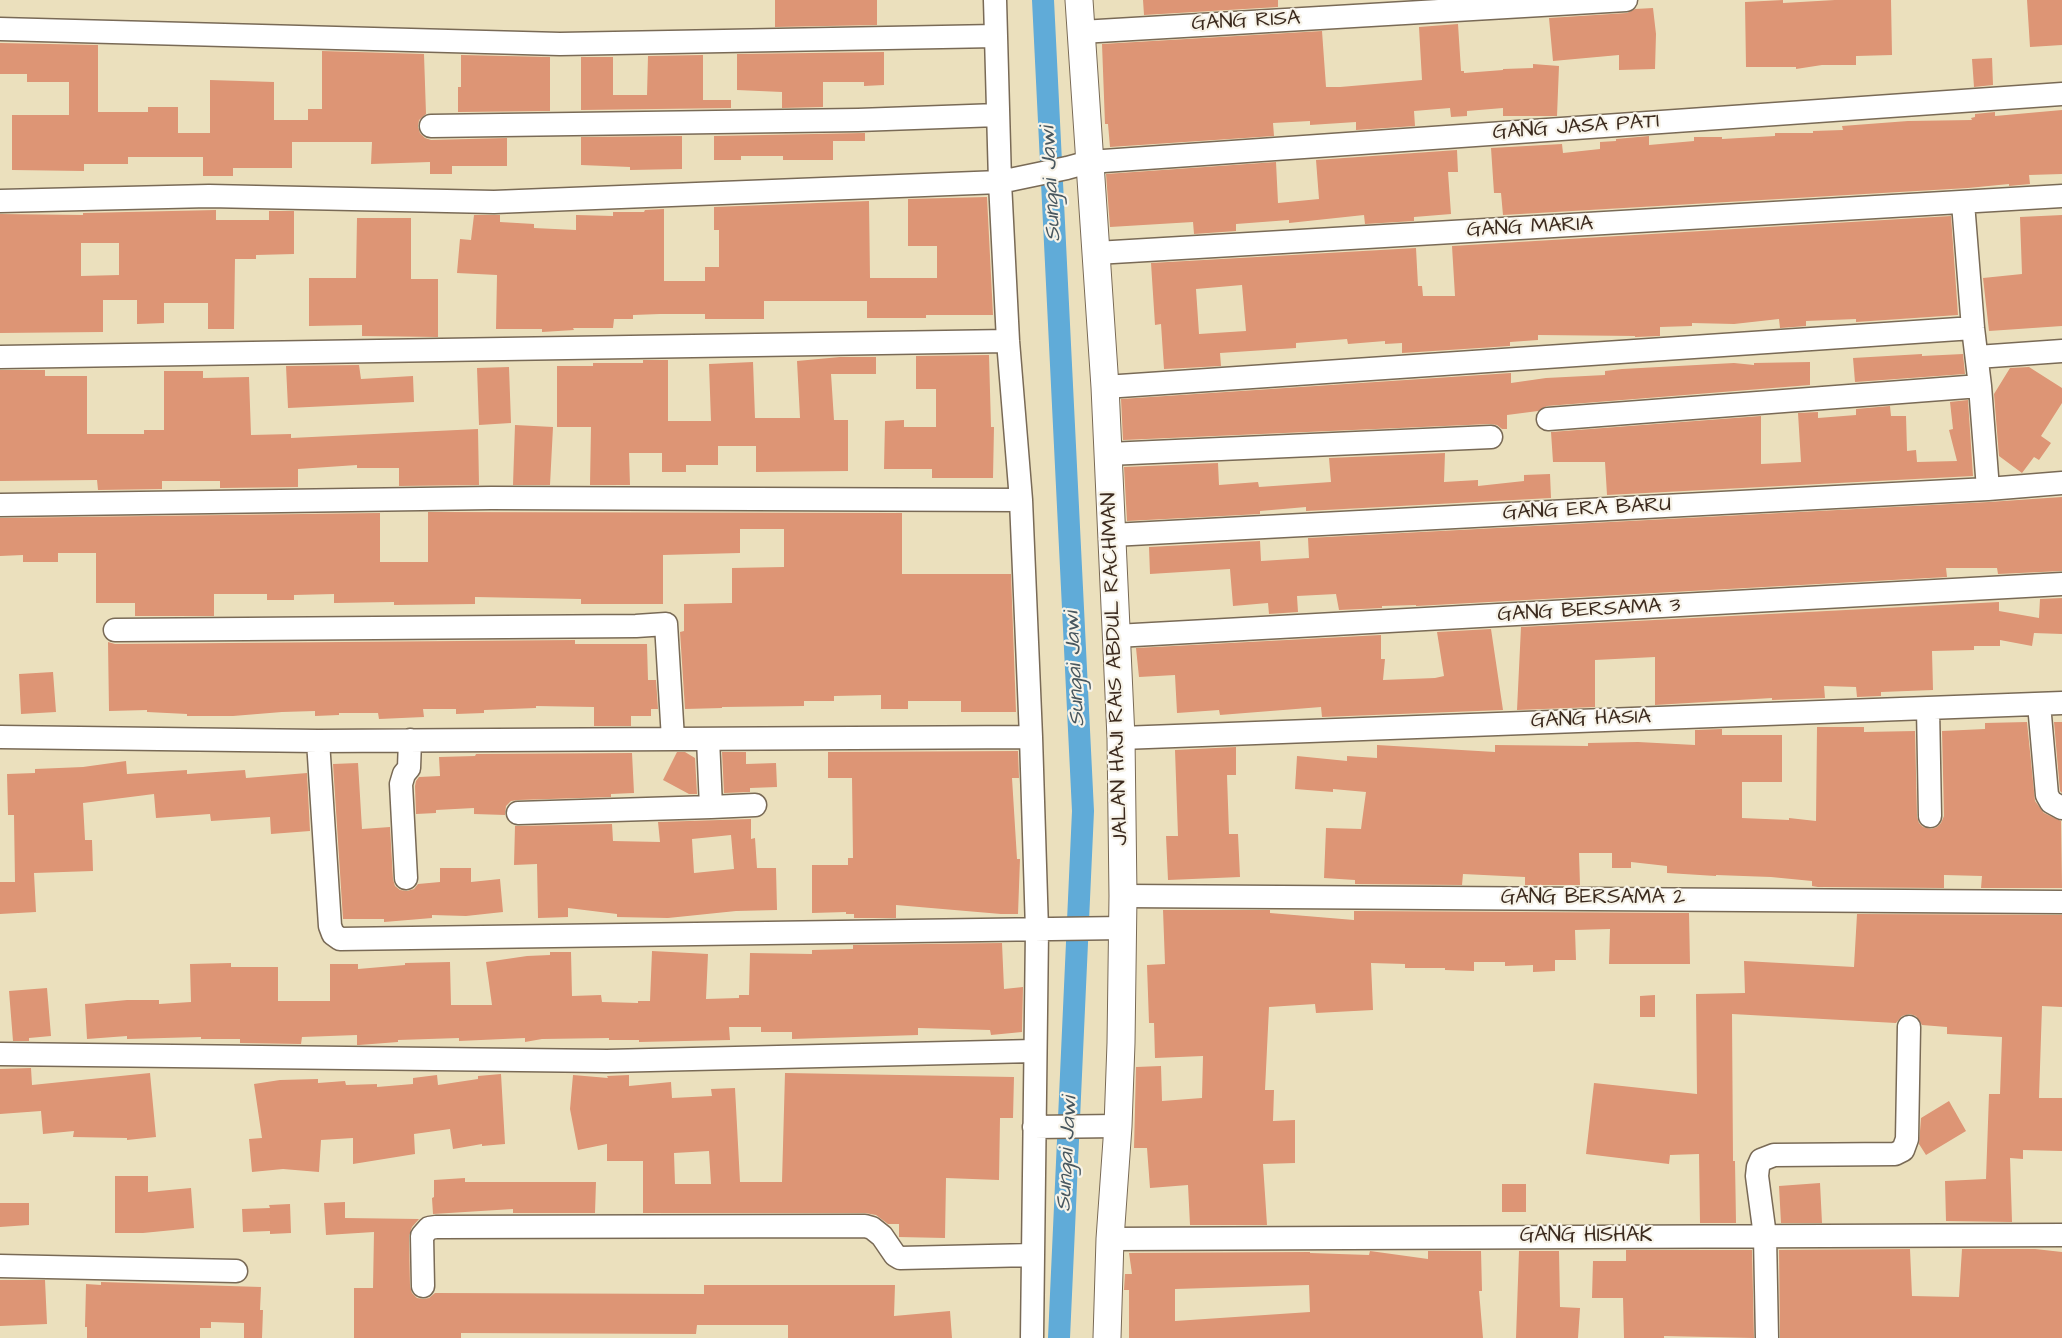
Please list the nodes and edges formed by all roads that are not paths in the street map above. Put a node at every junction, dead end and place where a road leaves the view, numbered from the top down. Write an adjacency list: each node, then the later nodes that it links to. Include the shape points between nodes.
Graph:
1 (995, 0): 6 (street)
2 (1079, 0): 5 (street, JALAN HAJI RAIS ABDUL RACHMAN)
3 (1626, 0): 5 (street, GANG RISA)
4 (0, 29): 6 (street, via 560,44)
5 (1081, 32): 10 (street, JALAN HAJI RAIS ABDUL RACHMAN)
6 (996, 36): 8 (street)
7 (2062, 94): 10 (street, GANG JASA PATI)
8 (998, 115): 9 (street); 11 (street)
9 (431, 126)
10 (1078, 165): 11 (street, GANG JASA PATI); 15 (street, JALAN HAJI RAIS ABDUL RACHMAN)
11 (1006, 181): 13 (street, GANG JASA PATI, via 494,202 209,196); 17 (street)
12 (2062, 196): 14 (street, GANG MARIA)
13 (0, 201)
14 (1963, 203): 15 (street, GANG MARIA); 16 (street)
15 (1096, 254): 22 (street, JALAN HAJI RAIS ABDUL RACHMAN)
16 (1973, 328): 20 (street); 22 (street)
17 (1008, 341): 19 (street); 28 (street)
18 (2062, 351): 20 (street)
19 (0, 357)
20 (1977, 357): 21 (street)
21 (1980, 386): 23 (street); 27 (street)
22 (1105, 387): 25 (street, JALAN HAJI RAIS ABDUL RACHMAN)
23 (1548, 419)
24 (1491, 437): 25 (street)
25 (1108, 454): 30 (street, JALAN HAJI RAIS ABDUL RACHMAN)
26 (2062, 483): 27 (street, GANG ERA BARU)
27 (1988, 489): 30 (street, GANG ERA BARU)
28 (1021, 500): 29 (street, via 491,498); 38 (street)
29 (0, 505)
30 (1112, 535): 33 (street, JALAN HAJI RAIS ABDUL RACHMAN)
31 (2062, 584): 33 (street, GANG BERSAMA 3)
32 (115, 630): 40 (street, via 666,624)
33 (1116, 636): 39 (street, JALAN HAJI RAIS ABDUL RACHMAN)
34 (2062, 703): 35 (street, GANG HASIA)
35 (2039, 704): 36 (street, GANG HASIA); 46 (street, via 2047,795)
36 (1928, 708): 39 (street, GANG HASIA); 48 (street)
37 (0, 737): 43 (street)
38 (1031, 737): 41 (street); 53 (street)
39 (1121, 738): 50 (street, JALAN HAJI RAIS ABDUL RACHMAN)
40 (673, 739): 41 (street); 42 (street)
41 (708, 739): 45 (street)
42 (410, 740): 43 (street); 49 (street, via 409,768 401,784)
43 (318, 741): 53 (street, via 330,926 340,939)
44 (755, 805): 45 (street)
45 (711, 807): 47 (street)
46 (2062, 807)
47 (518, 813)
48 (1930, 816)
49 (406, 878)
50 (1123, 896): 51 (street, GANG BERSAMA 2); 52 (street, JALAN HAJI RAIS ABDUL RACHMAN)
51 (2062, 902)
52 (1114, 929): 53 (street); 58 (street, JALAN HAJI RAIS ABDUL RACHMAN)
53 (1046, 930): 55 (street)
54 (1909, 1027): 60 (street, via 1907,1139 1903,1150 1895,1154 1774,1155 1761,1160 1757,1176)
55 (1034, 1050): 56 (street, via 607,1061); 57 (street)
56 (0, 1054)
57 (1037, 1126): 58 (street); 62 (street)
58 (1105, 1126): 61 (street, JALAN HAJI RAIS ABDUL RACHMAN)
59 (2062, 1235): 60 (street, GANG HISHAK)
60 (1765, 1236): 61 (street, GANG HISHAK); 68 (street)
61 (1110, 1239): 67 (street, JALAN HAJI RAIS ABDUL RACHMAN)
62 (1033, 1255): 65 (street, via 900,1258 878,1231 865,1226 436,1227 422,1236); 66 (street)
63 (0, 1266): 64 (street)
64 (236, 1271)
65 (423, 1287)
66 (1032, 1338)
67 (1107, 1338)
68 (1767, 1338)

